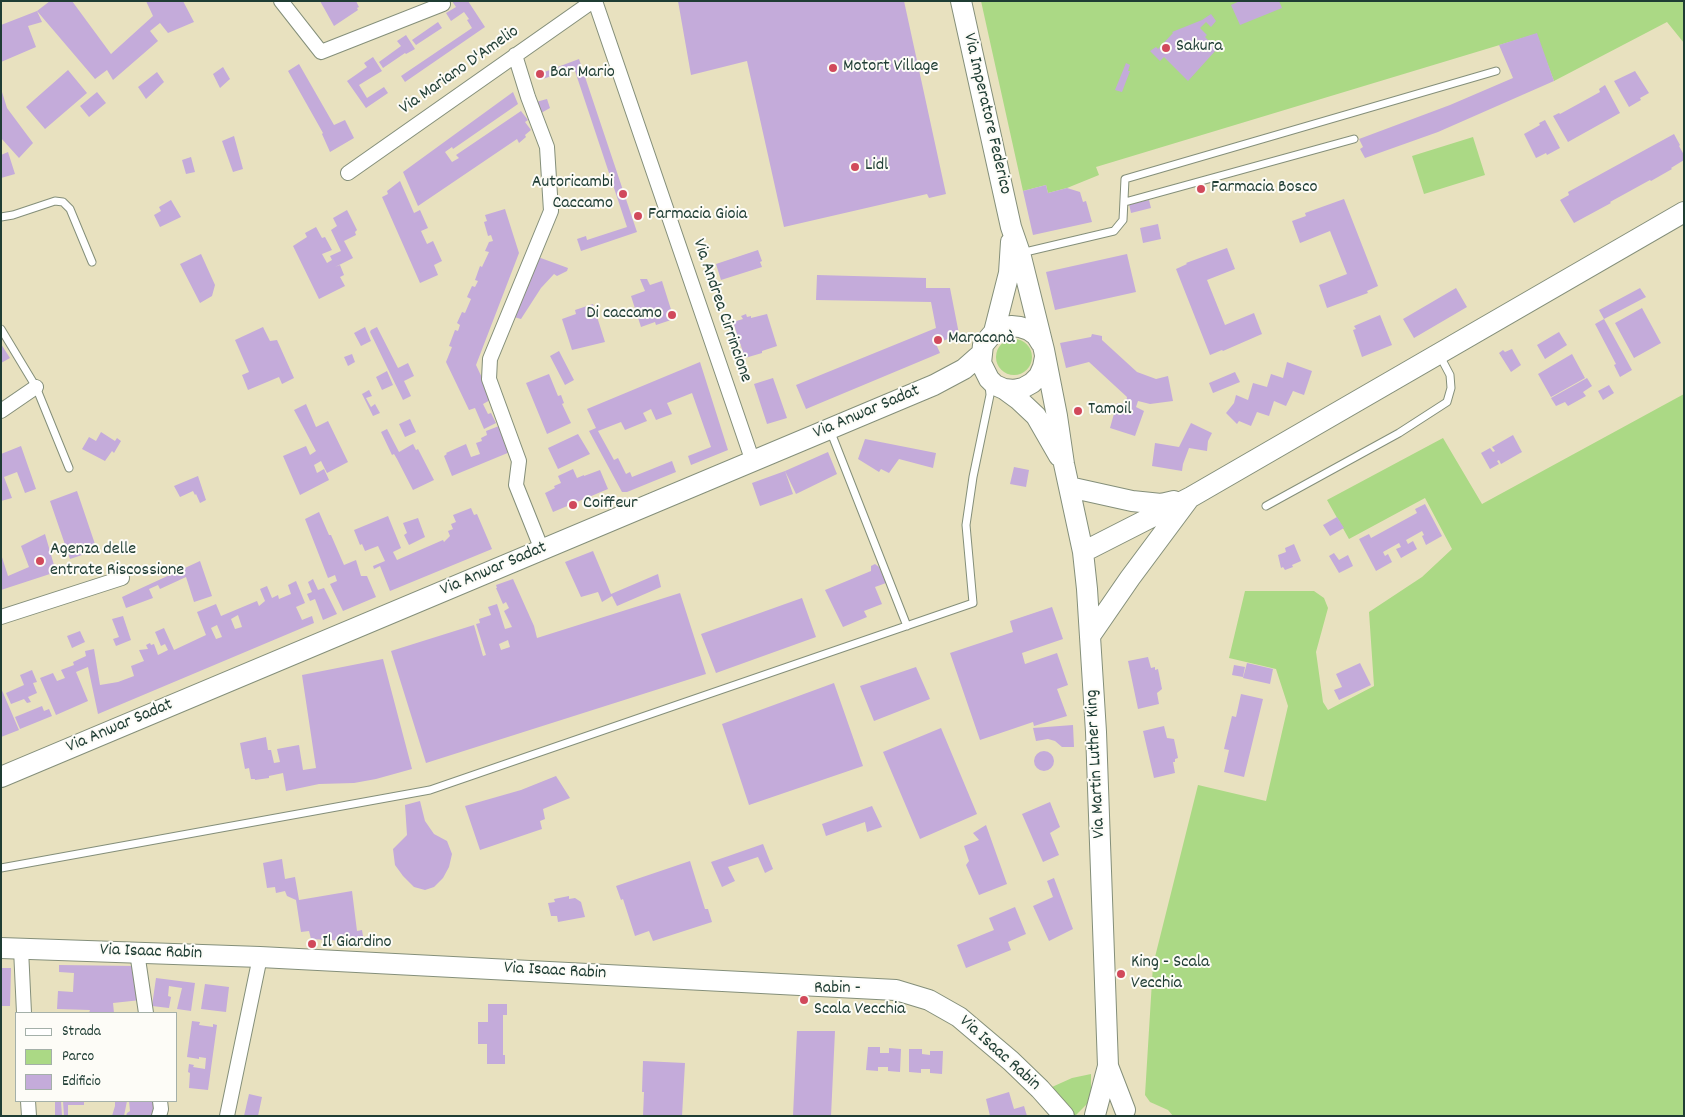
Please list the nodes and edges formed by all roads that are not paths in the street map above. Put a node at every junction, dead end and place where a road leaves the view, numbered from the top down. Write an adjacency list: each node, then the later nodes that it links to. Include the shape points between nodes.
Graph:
1 (281, 1): 4 (street, via 321,52)
2 (594, 1): 5 (street, Via Mariano D'Amelio); 24 (street, Via Andrea Cirrincione)
3 (961, 1): 12 (street, Via Imperatore Federico)
4 (443, 4)
5 (515, 56): 8 (street, Via Mariano D'Amelio); 30 (street, via 547,148 551,211 490,359 489,378 519,461 516,485)
6 (1496, 71): 9 (lane, via 1125,179)
7 (1354, 140): 9 (lane)
8 (348, 173)
9 (1125, 202): 13 (lane, via 1123,220 1114,231)
10 (1684, 212): 18 (street)
11 (1, 217): 14 (lane, via 55,201 63,202 70,209)
12 (1011, 227): 13 (street); 16 (street, via 1009,273)
13 (1020, 253): 17 (street)
14 (92, 262)
15 (1, 330): 21 (lane)
16 (994, 332): 17 (street, via 1020,326 1036,335); 19 (street, via 983,345)
17 (1043, 350): 20 (street, via 1043,367 1032,383 1014,390); 25 (street)
18 (1439, 353): 28 (street); 29 (lane, via 1450,375 1447,402)
19 (981, 354): 20 (street, via 981,363); 23 (street, Via Anwar Sadat, via 946,379)
20 (996, 384): 25 (street, via 1036,416); 34 (lane, via 990,395 972,477 966,525 973,603)
21 (36, 387): 22 (street); 26 (lane)
22 (1, 411)
23 (830, 430): 24 (street, Via Anwar Sadat); 34 (lane)
24 (753, 462): 30 (street, Via Anwar Sadat)
25 (1064, 464): 27 (street, Via Martin Luther King)
26 (69, 468)
27 (1069, 487): 28 (street, via 1108,497 1161,504); 31 (street, Via Martin Luther King)
28 (1191, 497): 31 (street); 35 (street)
29 (1266, 506)
30 (542, 550): 36 (street, Via Anwar Sadat)
31 (1082, 552): 35 (street, Via Martin Luther King)
32 (122, 578): 33 (street)
33 (1, 617)
34 (907, 626): 37 (lane, via 430,790)
35 (1090, 636): 43 (street, Via Martin Luther King)
36 (1, 777)
37 (1, 868)
38 (11, 949): 39 (street, Via Isaac Rabin); 41 (street)
39 (137, 952): 40 (street, Via Isaac Rabin); 42 (street)
40 (260, 957): 50 (street); 51 (street, Via Isaac Rabin, via 896,990 930,1000 959,1017 1011,1061)
41 (24, 1012)
42 (146, 1012)
43 (1108, 1066): 46 (street, Via Martin Luther King); 47 (street, Via Martin Luther King)
44 (28, 1102): 48 (street)
45 (160, 1102): 49 (street)
46 (1130, 1113): 47 (street, via 1110,1108)
47 (1094, 1115)
48 (29, 1116)
49 (160, 1116)
50 (227, 1116)
51 (1064, 1116)

